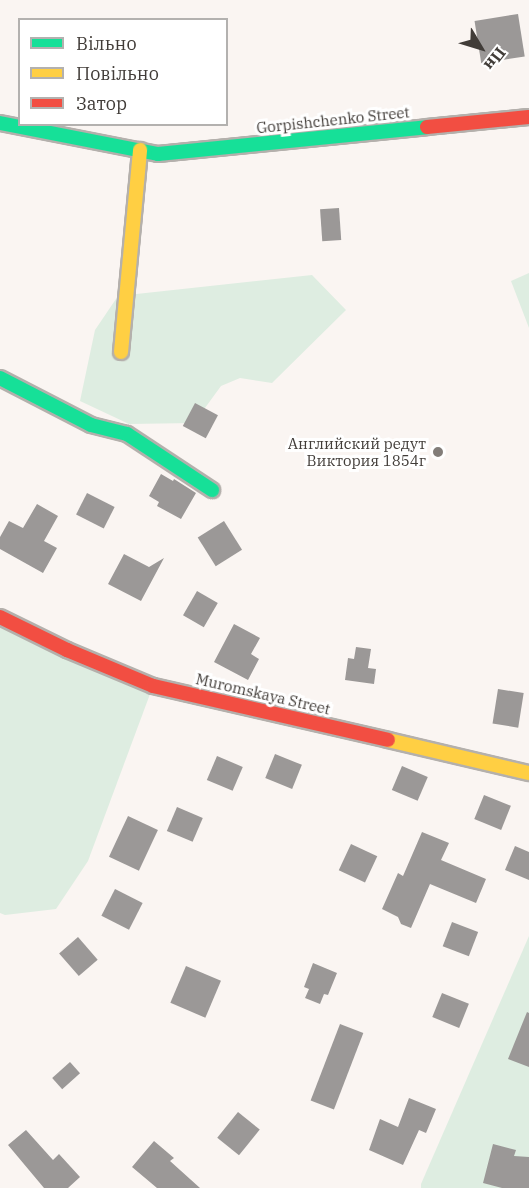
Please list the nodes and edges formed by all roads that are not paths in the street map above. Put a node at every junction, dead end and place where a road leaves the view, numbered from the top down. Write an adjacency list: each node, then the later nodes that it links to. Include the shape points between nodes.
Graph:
1 (529, 117): 3 (street, Gorpishchenko Street, via 158,154)
2 (0, 123): 3 (street, Gorpishchenko Street)
3 (140, 150): 4 (street)
4 (121, 352)
5 (0, 378): 6 (street, via 91,425 127,434)
6 (212, 490)
7 (0, 617): 8 (street, Muromskaya Street, via 153,686)
8 (529, 773)

